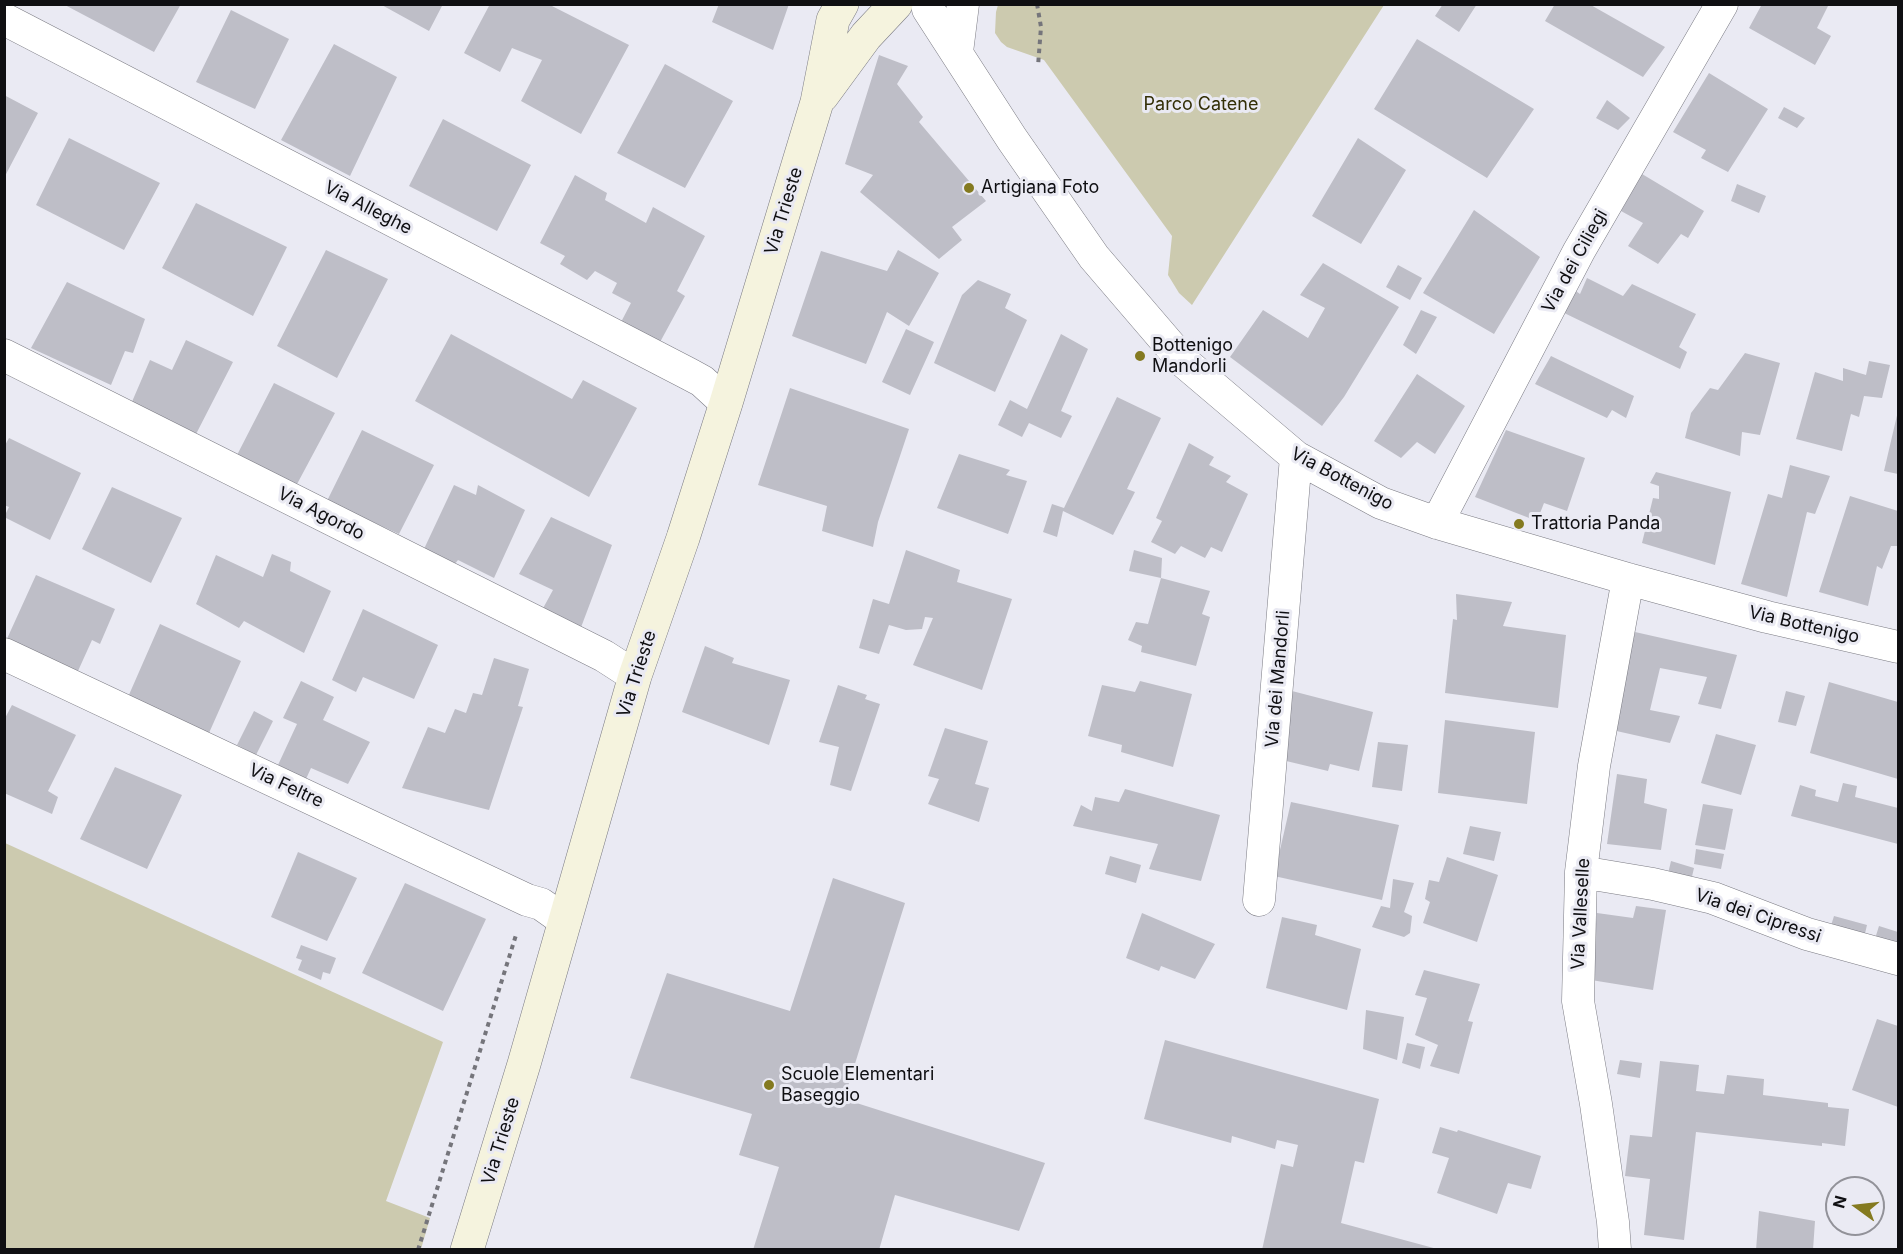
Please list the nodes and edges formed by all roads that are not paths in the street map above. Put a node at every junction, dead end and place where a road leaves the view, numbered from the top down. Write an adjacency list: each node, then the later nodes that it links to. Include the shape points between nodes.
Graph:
1 (842, 4): 8 (street, Via Trieste, via 833,20)
2 (896, 4): 8 (street, Via Trieste, via 866,36)
3 (927, 4): 7 (street, Via Bottenigo)
4 (963, 4): 7 (street)
5 (1722, 4): 12 (street, Via dei Ciliegi, via 1579,251)
6 (4, 20): 10 (street, Via Alleghe, via 702,381)
7 (957, 52): 11 (street, Via Bottenigo, via 1094,257 1184,362)
8 (817, 102): 10 (street, Via Trieste)
9 (4, 355): 16 (street, Via Agordo, via 604,656)
10 (726, 403): 16 (street, Via Trieste)
11 (1296, 458): 12 (street, Via Bottenigo, via 1381,503); 18 (street, Via dei Mandorli)
12 (1437, 523): 13 (street, Via Bottenigo)
13 (1628, 579): 14 (street, Via Bottenigo, via 1767,617); 17 (street, Via Valleselle, via 1594,766)
14 (1899, 647)
15 (4, 654): 19 (street, Via Feltre, via 542,904)
16 (635, 676): 19 (street, Via Trieste)
17 (1581, 872): 20 (street, Via dei Cipressi, via 1713,898 1807,934); 22 (street, Via Valleselle, via 1578,1001)
18 (1259, 900)
19 (565, 921): 21 (street, Via Trieste)
20 (1899, 959)
21 (467, 1250)
22 (1615, 1250)

